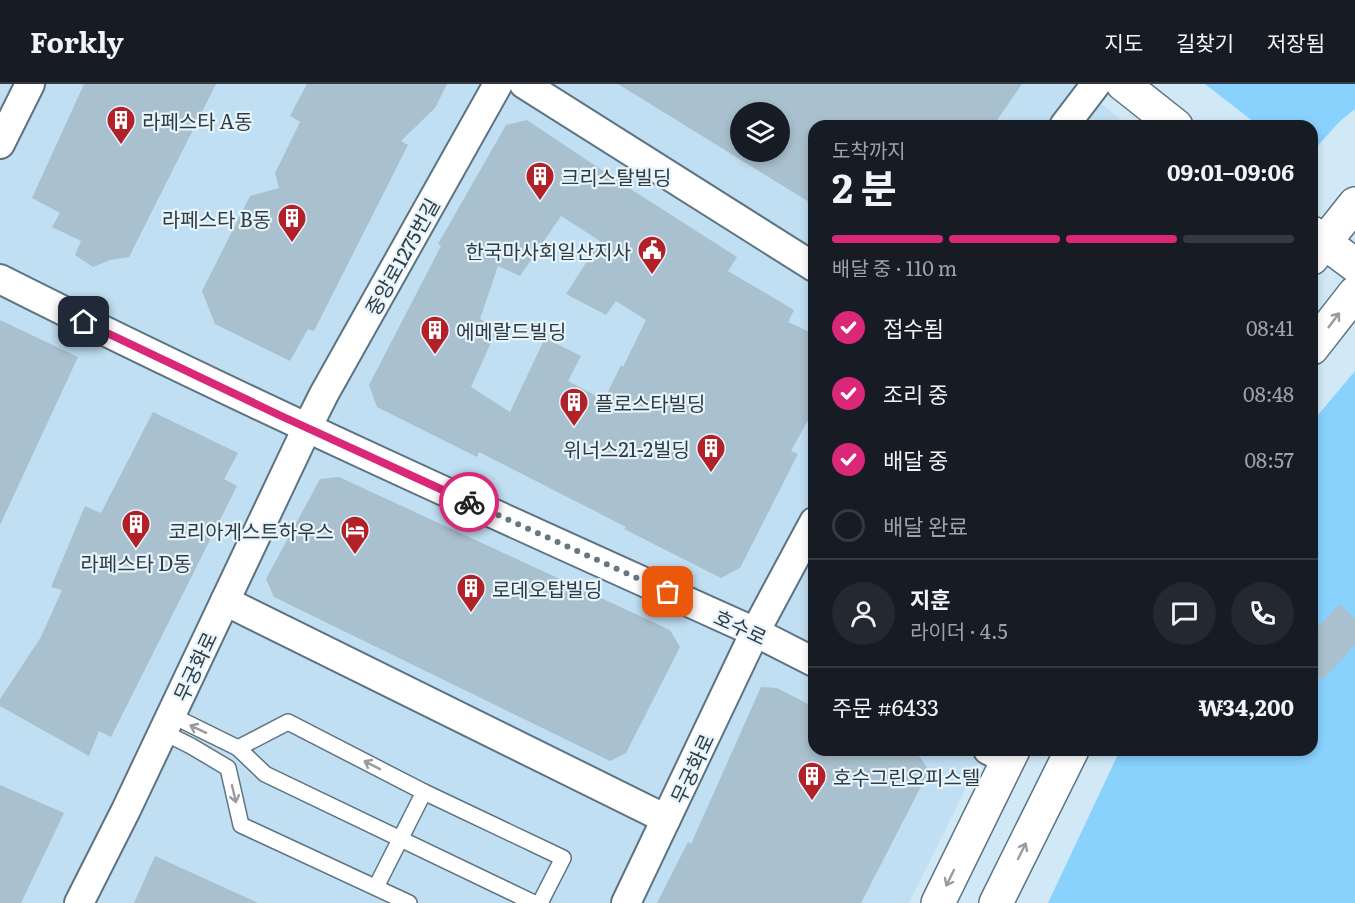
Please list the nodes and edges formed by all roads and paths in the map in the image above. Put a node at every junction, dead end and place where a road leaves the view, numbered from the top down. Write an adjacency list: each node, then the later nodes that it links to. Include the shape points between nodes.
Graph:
1 (30, 84): 8 (street)
2 (498, 84): 17 (street, 중앙로1275번길)
3 (524, 84): 12 (street)
4 (1096, 84): 6 (street)
5 (1123, 84): 7 (main road)
6 (1069, 120)
7 (1168, 120)
8 (0, 144)
9 (1355, 204): 10 (main road)
10 (1318, 242)
11 (1318, 245): 13 (main road)
12 (808, 263)
13 (1355, 265)
14 (0, 279): 17 (street, 호수로)
15 (1355, 293): 16 (main road, one-way to 15)
16 (1318, 340)
17 (306, 428): 19 (street, 무궁화로); 20 (street, 호수로)
18 (808, 533): 20 (street)
19 (225, 601): 22 (street, 무궁화로); 27 (street)
20 (755, 632): 21 (street, 호수로); 27 (street, 무궁화로)
21 (808, 659)
22 (167, 723): 23 (lane, one-way to 22); 29 (lane, one-way to 29, via 191,746 228,768 241,825); 30 (street, 무궁화로)
23 (238, 748): 26 (lane, one-way to 23, via 288,722); 28 (lane, via 266,774)
24 (1002, 756): 35 (main road, one-way to 35)
25 (1069, 756): 36 (main road, one-way to 25)
26 (424, 792): 28 (lane); 33 (lane, via 562,858)
27 (666, 819): 34 (street, 무궁화로)
28 (401, 839): 29 (lane); 32 (lane)
29 (376, 887): 31 (lane)
30 (80, 903)
31 (410, 903)
32 (534, 903)
33 (540, 903)
34 (626, 903)
35 (938, 903)
36 (996, 903)

